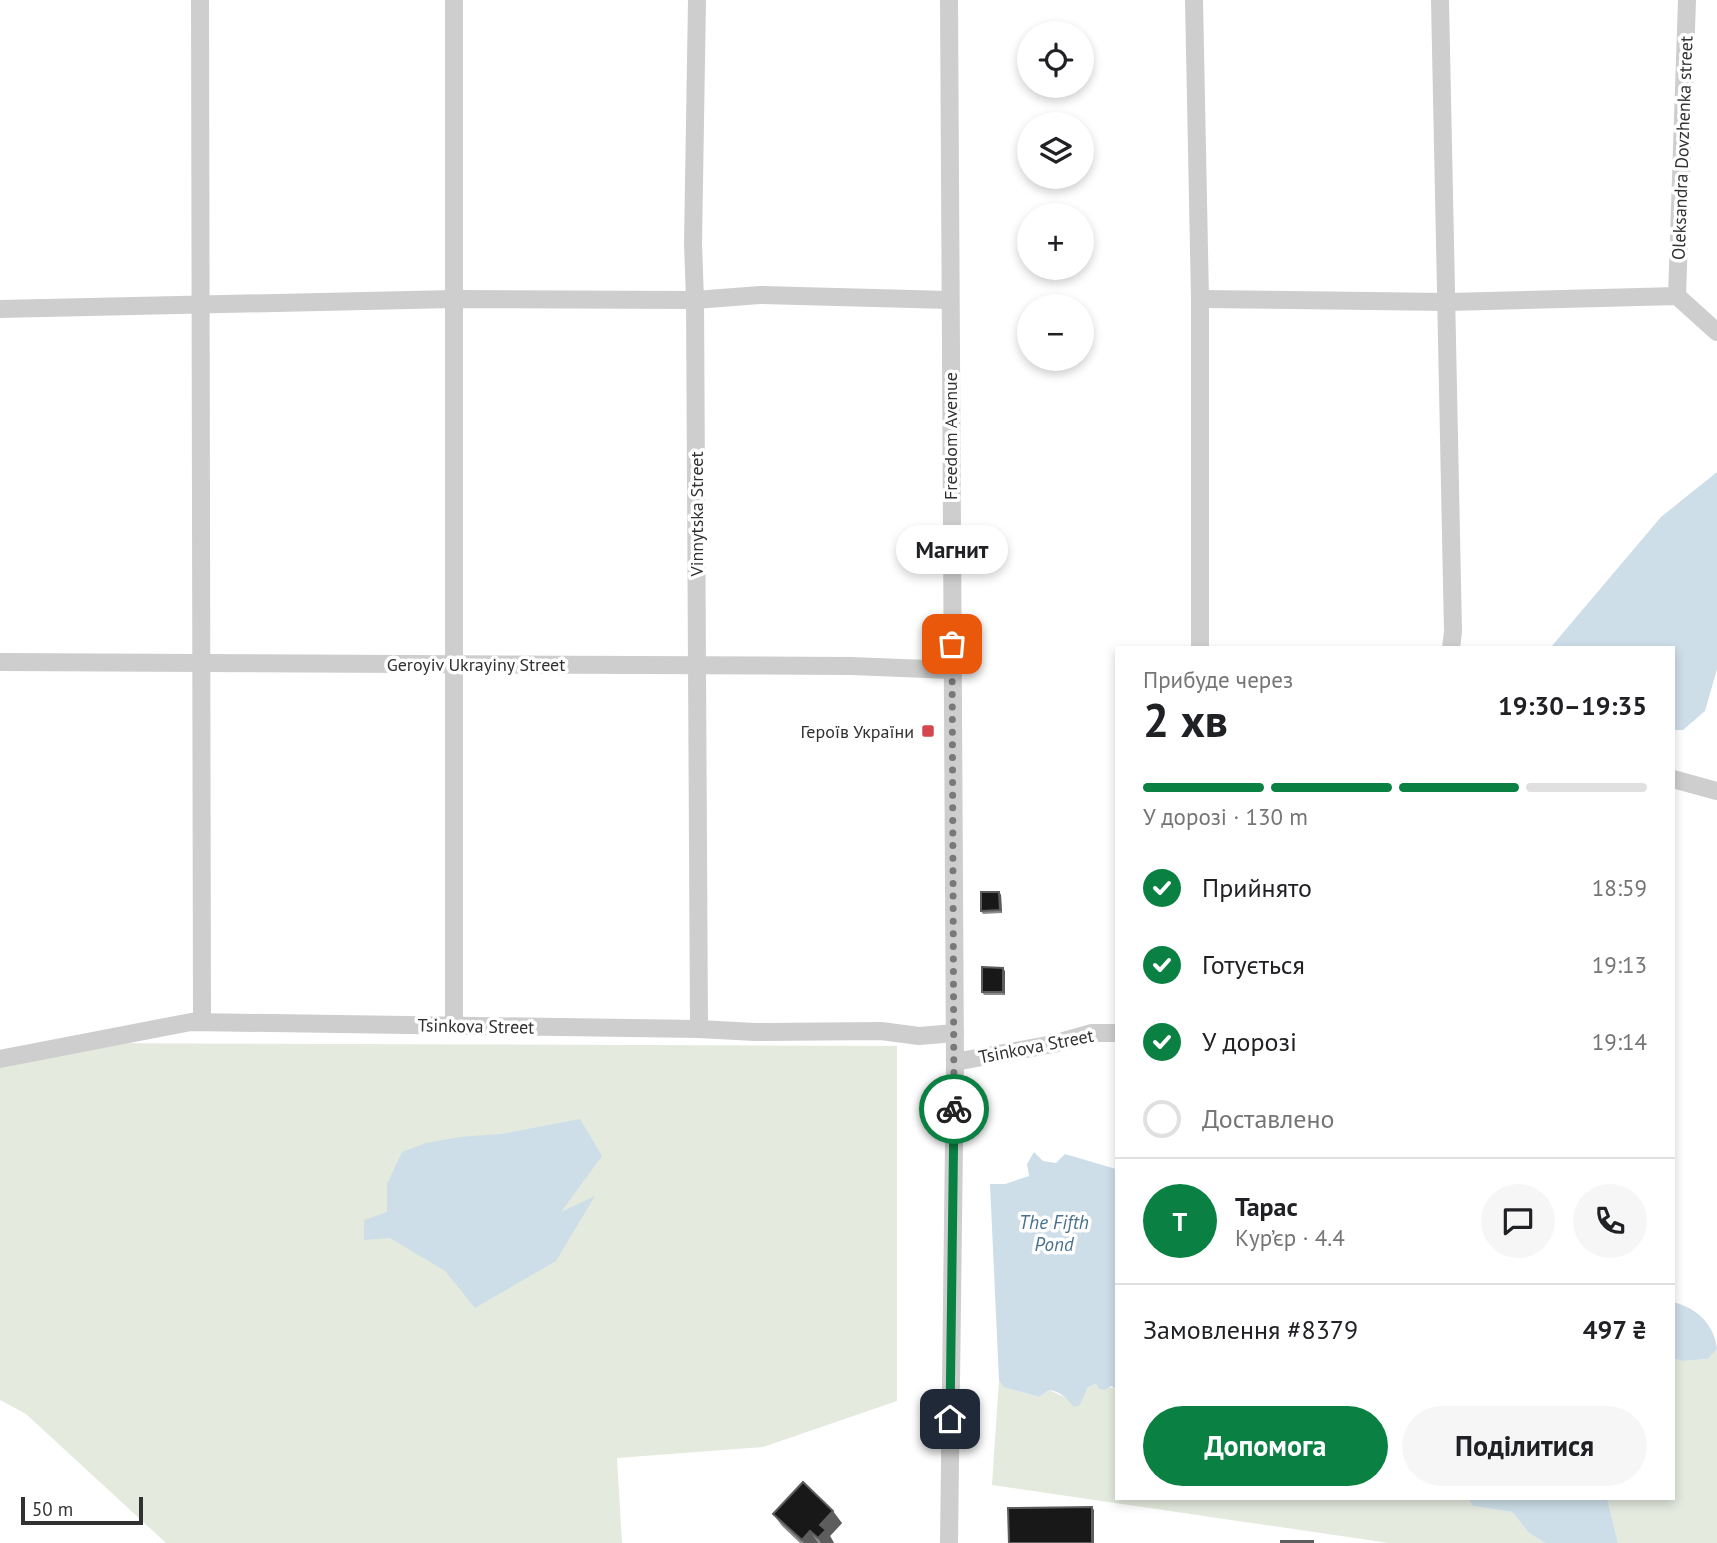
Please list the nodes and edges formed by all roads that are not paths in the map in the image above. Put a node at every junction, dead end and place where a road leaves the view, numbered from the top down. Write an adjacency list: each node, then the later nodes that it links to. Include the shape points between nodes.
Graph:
1 (200, 0): 14 (street)
2 (454, 0): 9 (street)
3 (697, 0): 11 (street, Vinnytska Street)
4 (949, 0): 12 (street, Freedom Avenue)
5 (1194, 0): 10 (street)
6 (1440, 0): 13 (street)
7 (1687, 0): 8 (street, Oleksandra Dovzhenka street)
8 (1677, 296): 13 (street); 16 (street)
9 (453, 299): 11 (street); 14 (street); 21 (street)
10 (1200, 299): 13 (street); 17 (street)
11 (695, 300): 12 (street, via 760,295); 22 (street, Vinnytska Street)
12 (949, 300): 23 (street, Freedom Avenue)
13 (1448, 302): 18 (street)
14 (201, 305): 15 (street); 20 (street)
15 (0, 309)
16 (1717, 332)
17 (1200, 646)
18 (1451, 646)
19 (0, 663): 20 (street, Geroyiv Ukrayiny Street)
20 (201, 663): 21 (street, Geroyiv Ukrayiny Street); 26 (street)
21 (454, 664): 22 (street, Geroyiv Ukrayiny Street); 27 (street)
22 (696, 665): 23 (street, Geroyiv Ukrayiny Street); 28 (street, Vinnytska Street)
23 (952, 670): 29 (street, Freedom Avenue)
24 (1675, 780): 25 (street)
25 (1717, 791)
26 (202, 1023): 27 (street, Tsinkova Street); 31 (street, Tsinkova Street)
27 (454, 1026): 28 (street, Tsinkova Street)
28 (699, 1028): 29 (street, Tsinkova Street, via 881,1031 919,1036)
29 (955, 1033): 32 (street, Freedom Avenue)
30 (1115, 1033): 32 (street, Tsinkova Street, via 1092,1033)
31 (0, 1059)
32 (955, 1062): 33 (street, Freedom Avenue)
33 (949, 1543)

